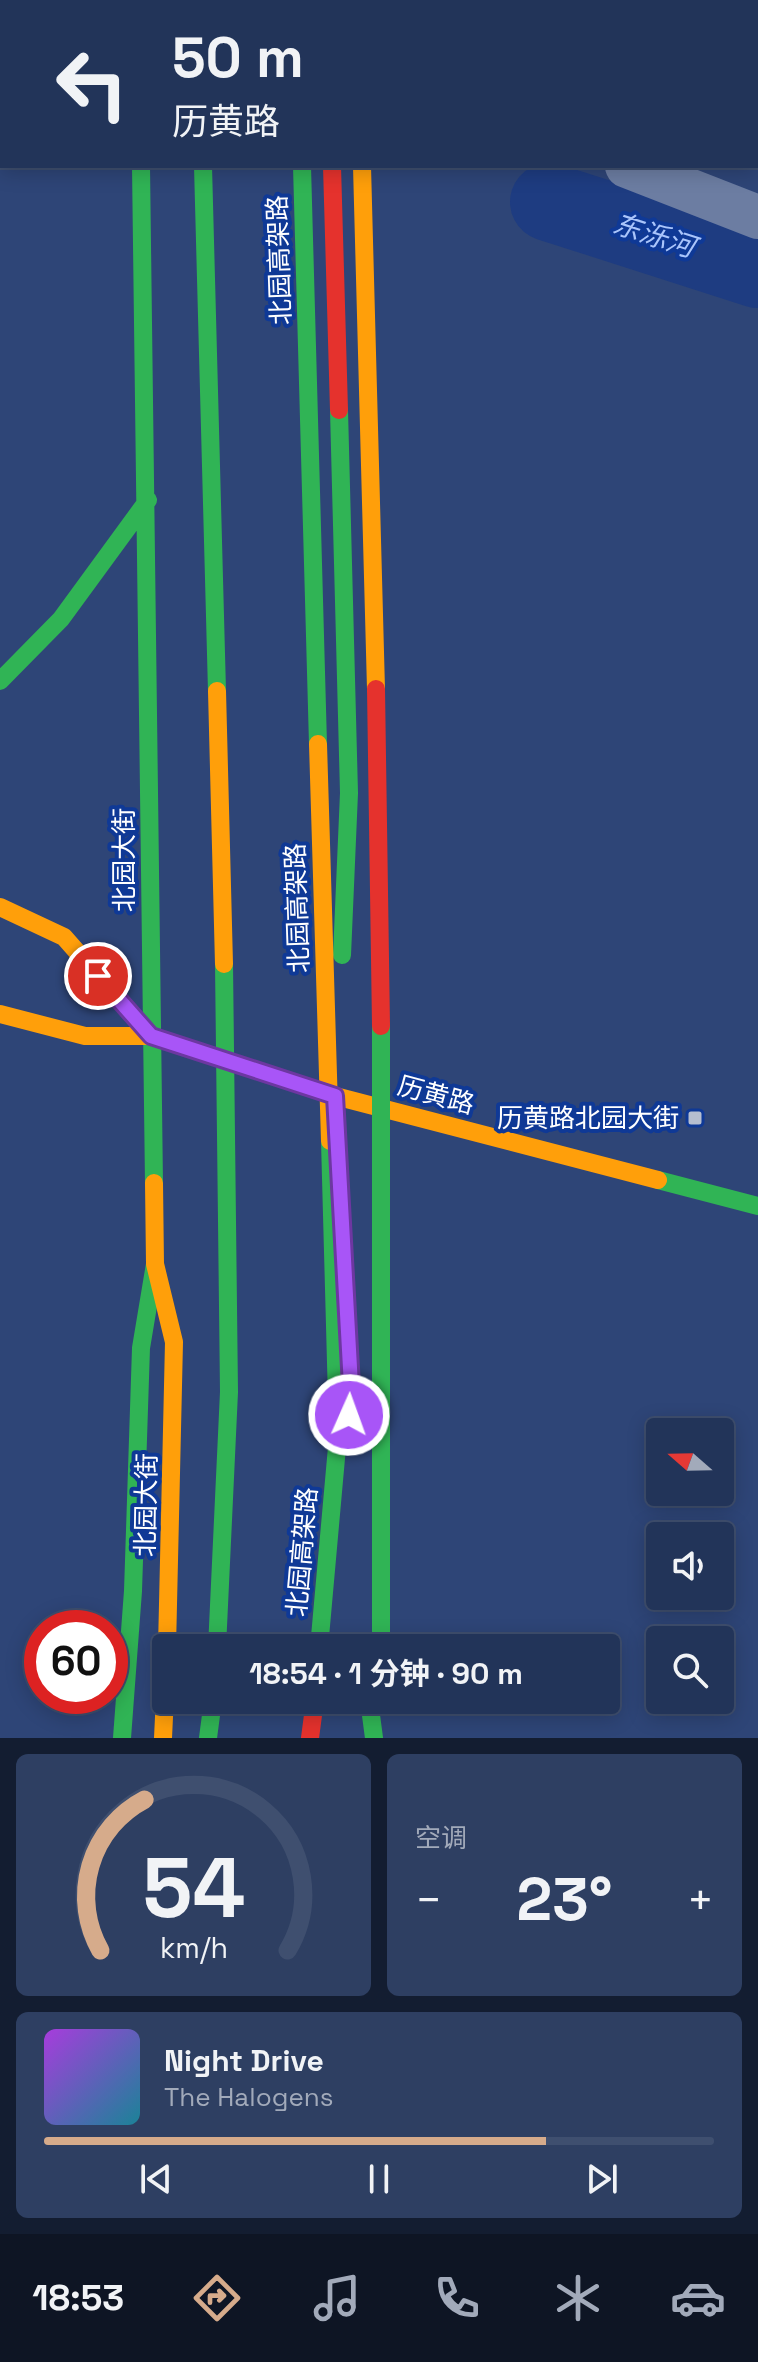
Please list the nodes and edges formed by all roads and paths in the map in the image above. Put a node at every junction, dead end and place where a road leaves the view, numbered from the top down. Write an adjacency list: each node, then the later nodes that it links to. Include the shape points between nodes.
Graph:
1 (141, 168): 8 (main road, 北园大街)
2 (203, 168): 19 (main road, bridge, via 227,1084 229,1392)
3 (302, 168): 16 (main road, 北园高架路, bridge)
4 (332, 168): 13 (main road, via 349,793)
5 (362, 168): 22 (main road, bridge, via 377,621 385,1318)
6 (632, 168): 7 (street)
7 (758, 217)
8 (148, 500): 9 (main road, via 27,660); 12 (main road, 北园大街)
9 (0, 681)
10 (0, 907): 12 (main road, via 64,937)
11 (0, 1014): 12 (main road, 历黄路, via 85,1036)
12 (151, 1036): 13 (main road, 历黄路); 15 (main road, 北园大街)
13 (335, 1096): 14 (main road, 历黄路); 21 (main road, via 351,1386)
14 (758, 1206)
15 (155, 1264): 18 (main road, 北园大街, via 174,1342); 29 (main road, via 141,1348)
16 (338, 1436): 17 (main road, bridge); 20 (main road, 北园高架路, bridge)
17 (349, 1527)
18 (167, 1634)
19 (218, 1634)
20 (320, 1634)
21 (334, 1634)
22 (381, 1634)
23 (164, 1714): 30 (main road)
24 (211, 1714): 31 (main road)
25 (313, 1714): 32 (main road)
26 (328, 1714): 33 (main road)
27 (371, 1714): 34 (main road)
28 (381, 1714): 35 (main road)
29 (122, 1738)
30 (163, 1738)
31 (208, 1738)
32 (310, 1738)
33 (326, 1738)
34 (374, 1738)
35 (380, 1738)

